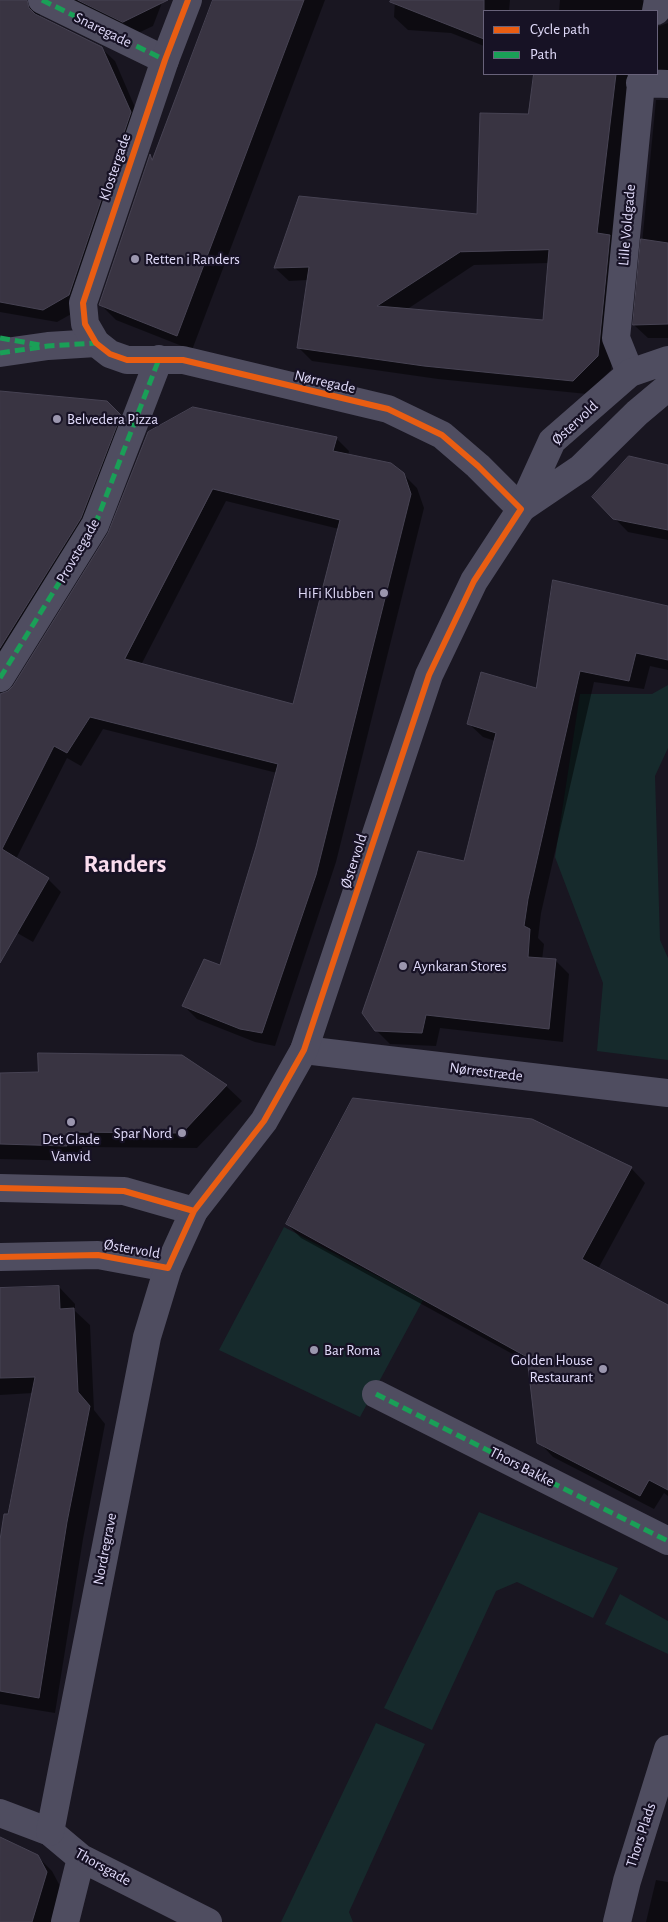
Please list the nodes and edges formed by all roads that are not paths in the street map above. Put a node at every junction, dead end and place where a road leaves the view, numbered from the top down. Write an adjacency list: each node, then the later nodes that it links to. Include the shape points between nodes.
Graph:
1 (42, 0): 3 (street, Snaregade)
2 (188, 0): 3 (street, Klostergade)
3 (165, 60): 7 (street, Klostergade, via 83,303 85,324)
4 (641, 78): 5 (street); 12 (street, Lille Voldgade, via 616,338)
5 (668, 84)
6 (0, 338): 8 (street)
7 (96, 343): 8 (street); 10 (street, Nørregade, via 110,354 127,360)
8 (48, 346): 9 (street)
9 (0, 353)
10 (159, 359): 14 (street, Nørregade, via 183,360 388,409 442,435); 15 (street, Provstegade, via 95,526)
11 (668, 360): 12 (street)
12 (630, 373): 14 (street, Østervold, via 552,441)
13 (668, 387): 14 (street, Østervold, via 581,468)
14 (521, 509): 16 (street, Østervold, via 474,581 429,675)
15 (0, 678)
16 (304, 1050): 17 (street, Nørrestræde); 19 (street, Østervold, via 264,1121)
17 (668, 1094)
18 (0, 1188): 19 (street, via 124,1191)
19 (194, 1211): 21 (street, Østervold)
20 (0, 1257): 21 (street, Østervold, via 98,1255)
21 (168, 1268): 26 (street, Nordregrave, via 147,1338)
22 (376, 1394): 23 (street, Thors Bakke)
23 (668, 1541)
24 (668, 1749): 30 (street, Thors Plads, via 626,1881)
25 (0, 1813): 26 (street, Thorsgade)
26 (50, 1832): 27 (street, Thorsgade)
27 (81, 1858): 28 (street); 29 (street, Thorsgade)
28 (65, 1922)
29 (208, 1922)
30 (617, 1922)

